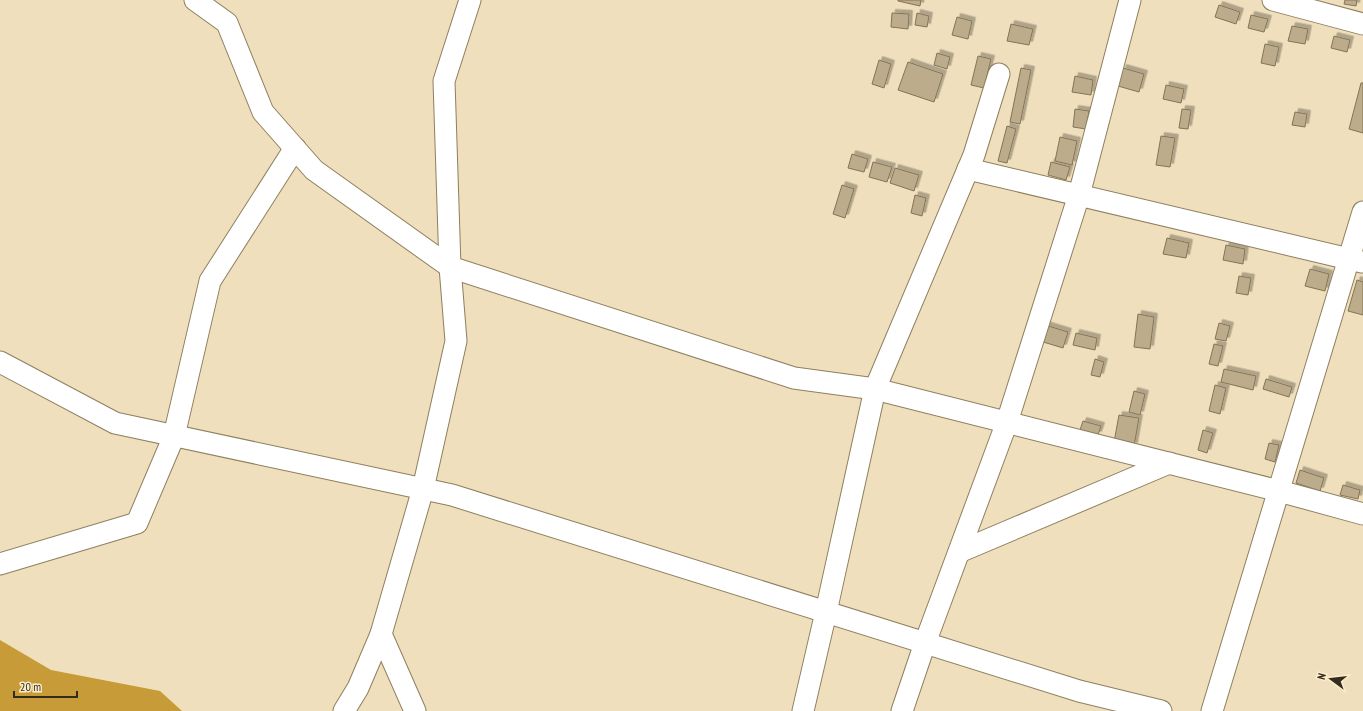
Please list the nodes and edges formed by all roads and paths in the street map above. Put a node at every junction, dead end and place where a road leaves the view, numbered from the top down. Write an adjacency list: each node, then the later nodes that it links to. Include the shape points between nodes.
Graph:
1 (195, 0): 7 (street, via 227,23 263,112)
2 (470, 0): 12 (street, via 444,81)
3 (1130, 0): 9 (street)
4 (1273, 0): 5 (street)
5 (1363, 24)
6 (999, 74): 8 (street)
7 (295, 148): 12 (street, via 314,170); 16 (street, via 210,281)
8 (968, 169): 9 (street); 14 (street)
9 (1079, 195): 11 (street); 15 (street)
10 (1363, 212): 11 (street)
11 (1356, 260): 19 (street)
12 (450, 267): 14 (street, via 794,378); 18 (street, via 456,341)
13 (0, 362): 16 (street, via 115,424)
14 (875, 389): 15 (street); 23 (street)
15 (1007, 422): 17 (street); 21 (street)
16 (174, 436): 18 (street); 22 (street, via 136,523)
17 (1169, 463): 19 (street); 21 (street)
18 (423, 489): 23 (street, via 452,495); 24 (street)
19 (1279, 491): 20 (street); 31 (street)
20 (1363, 514)
21 (959, 552): 25 (street)
22 (0, 564)
23 (826, 612): 25 (street); 28 (street)
24 (381, 634): 26 (street, via 358,688); 27 (street)
25 (925, 643): 29 (street); 30 (street, via 1079,691)
26 (344, 711)
27 (415, 711)
28 (802, 711)
29 (902, 711)
30 (1160, 711)
31 (1212, 711)

